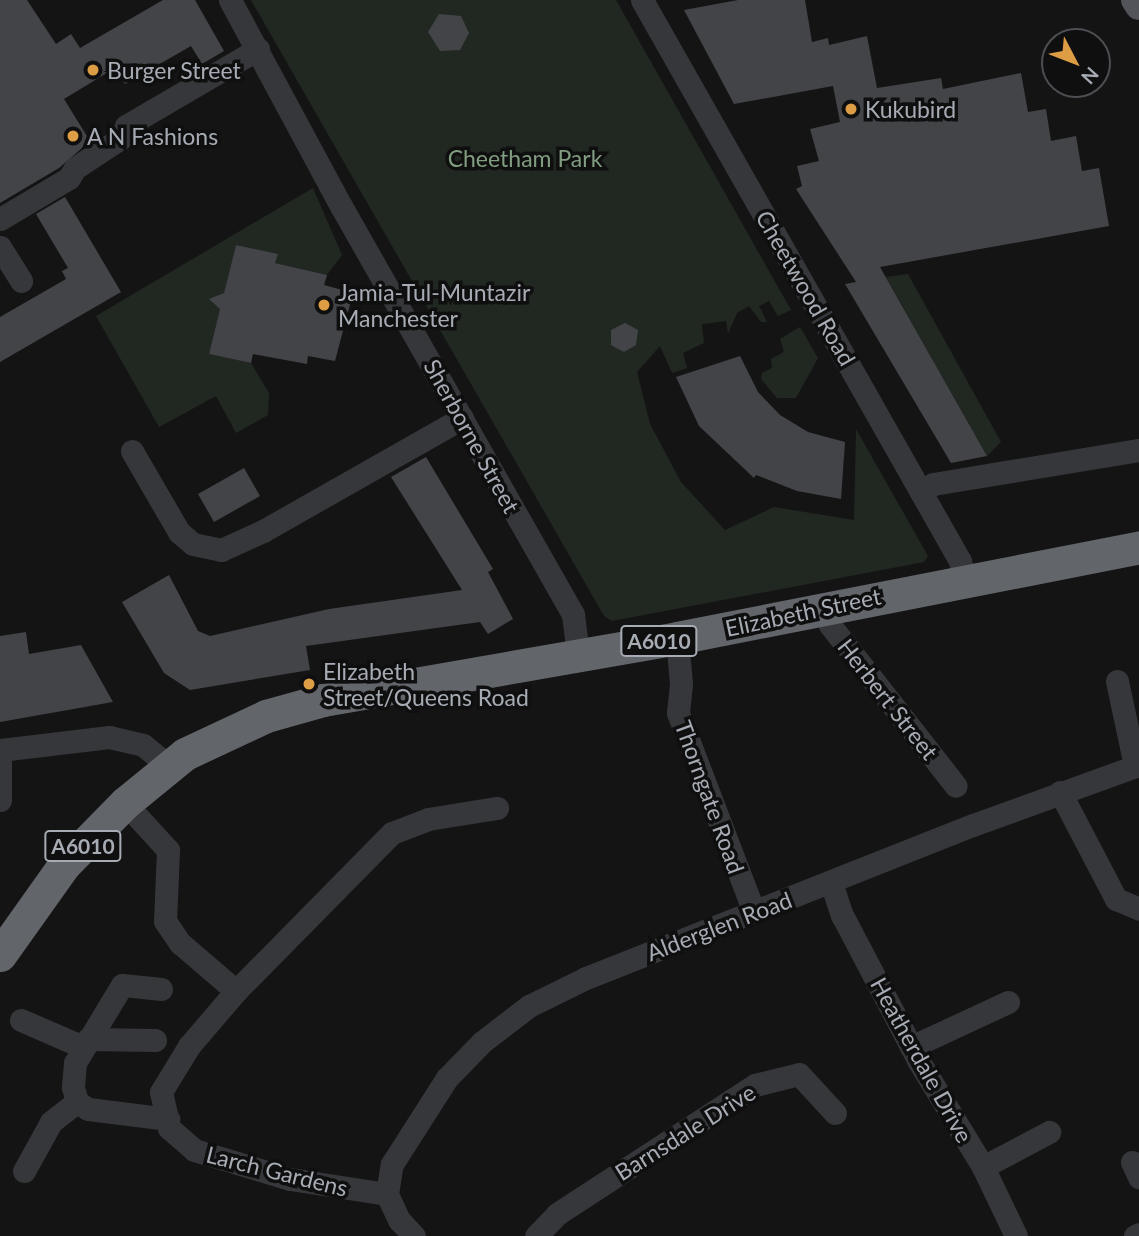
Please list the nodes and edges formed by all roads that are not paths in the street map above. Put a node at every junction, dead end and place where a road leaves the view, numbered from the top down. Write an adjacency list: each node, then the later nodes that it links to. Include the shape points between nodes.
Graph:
1 (230, 0): 5 (street, Sherborne Street)
2 (642, 0): 12 (street, Cheetwood Road)
3 (1135, 0): 4 (main road)
4 (1139, 6)
5 (258, 49): 6 (street, via 126,126 121,138 75,168 69,178); 9 (street, Sherborne Street)
6 (0, 219)
7 (0, 247): 8 (street)
8 (21, 281)
9 (462, 418): 11 (street, via 263,531 221,550 193,544 179,532); 17 (street, Sherborne Street, via 573,614)
10 (1139, 450): 12 (street, via 933,484)
11 (132, 451)
12 (921, 492): 14 (street, Cheetwood Road, via 960,561)
13 (1139, 547): 14 (highway, Elizabeth Street / A6010)
14 (964, 579): 15 (highway, Elizabeth Street / A6010)
15 (828, 608): 16 (highway, Elizabeth Street / A6010); 23 (street, Herbert Street, via 830,625)
16 (677, 638): 17 (highway, Elizabeth Street / A6010); 30 (street, Thorngate Road, via 678,713)
17 (578, 655): 21 (highway, Elizabeth Street / A6010, via 323,700 231,729)
18 (1117, 681): 22 (street)
19 (0, 750): 21 (street, via 108,737)
20 (0, 758): 25 (street)
21 (177, 760): 26 (highway, A6010)
22 (1137, 766): 24 (street, Alderglen Road)
23 (956, 786)
24 (1060, 792): 28 (street, Alderglen Road); 29 (street, via 1116,899)
25 (0, 800)
26 (125, 803): 31 (highway, A6010, via 64,865); 33 (street, via 168,850 165,921 180,943)
27 (497, 808): 33 (street, via 428,819 391,833)
28 (831, 882): 30 (street, Alderglen Road); 38 (street, Heatherdale Drive, via 842,915)
29 (1139, 909)
30 (754, 912): 45 (street, Alderglen Road, via 586,978 503,1023 447,1078 392,1164)
31 (0, 955)
32 (160, 989): 37 (street, via 122,985)
33 (236, 991): 41 (street, via 189,1046 161,1092)
34 (1008, 1002): 38 (street)
35 (21, 1020): 37 (street)
36 (155, 1041): 37 (street)
37 (86, 1044): 39 (street, via 72,1075)
38 (911, 1046): 43 (street, Heatherdale Drive)
39 (77, 1102): 41 (street, via 88,1109); 44 (street, via 51,1122)
40 (835, 1113): 47 (street, Barnsdale Drive, via 799,1074 755,1085 557,1214)
41 (167, 1119): 45 (street, Larch Gardens, via 169,1128 194,1150 290,1179)
42 (1049, 1132): 43 (street)
43 (983, 1167): 48 (street, Heatherdale Drive)
44 (24, 1171)
45 (387, 1194): 46 (street, via 399,1220)
46 (414, 1236)
47 (536, 1236)
48 (1016, 1236)

